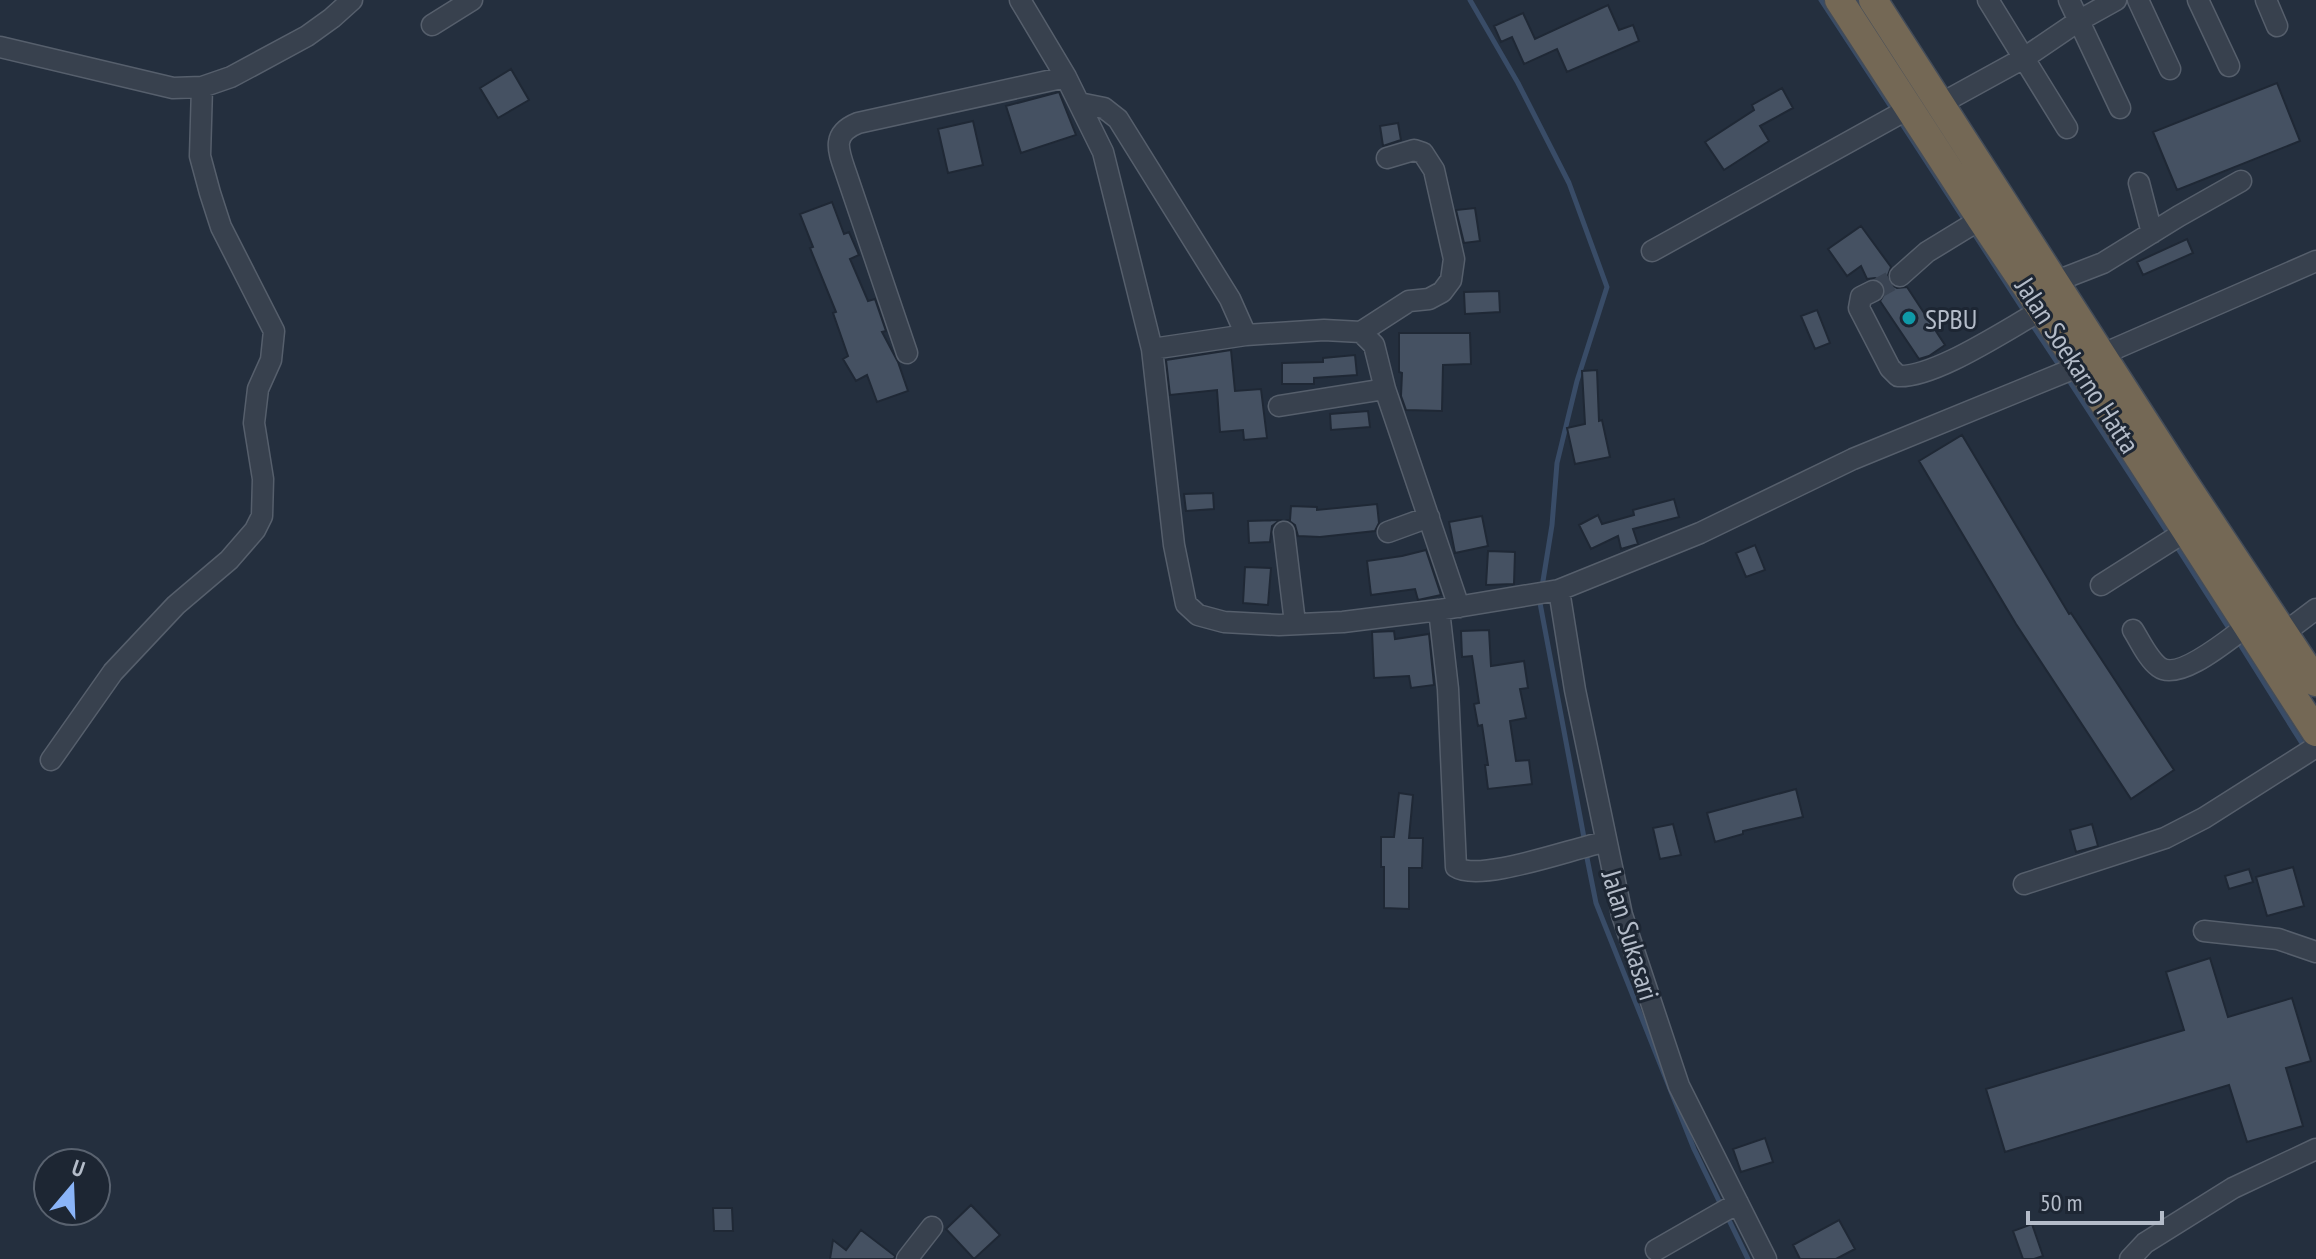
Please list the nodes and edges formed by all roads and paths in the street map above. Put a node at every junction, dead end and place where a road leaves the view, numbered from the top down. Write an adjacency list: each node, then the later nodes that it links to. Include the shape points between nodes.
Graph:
1 (352, 0): 20 (street, via 307,36)
2 (472, 0): 13 (street)
3 (1020, 0): 19 (street)
4 (1839, 0): 24 (highway, Jalan Soekarno Hatta)
5 (1873, 0): 22 (highway, Jalan Soekarno Hatta)
6 (1988, 0): 16 (street)
7 (2069, 0): 12 (street)
8 (2116, 0): 12 (street)
9 (2138, 0): 18 (street)
10 (2198, 0): 17 (street)
11 (2266, 0): 14 (street)
12 (2080, 20): 16 (street); 23 (street)
13 (432, 25)
14 (2277, 26)
15 (0, 47): 20 (street, via 173,88)
16 (2018, 61): 22 (street); 25 (street)
17 (2229, 66)
18 (2170, 69)
19 (1066, 77): 21 (street); 40 (street, via 858,123 839,139)
20 (202, 87): 58 (street, via 200,156 210,193 221,227 274,331 254,423 263,479 262,516 229,560 176,605 113,672)
21 (1079, 103): 38 (street, via 1104,108 1125,128 1230,299); 39 (street, via 1103,152)
22 (1942, 103): 34 (highway, Jalan Soekarno Hatta)
23 (2120, 108)
24 (1906, 110): 29 (highway, Jalan Soekarno Hatta); 31 (street)
25 (2067, 128)
26 (1387, 158): 37 (street, via 1414,150 1427,158 1451,243 1453,270 1442,292 1409,301)
27 (2241, 181): 30 (street)
28 (2139, 183): 30 (street)
29 (1981, 219): 33 (street, via 1927,252); 36 (highway, Jalan Soekarno Hatta)
30 (2152, 233): 34 (street, via 2103,263)
31 (1652, 251)
32 (2316, 261): 41 (street)
33 (1900, 276)
34 (2054, 282): 41 (highway, Jalan Soekarno Hatta)
35 (1873, 291): 36 (street, via 1861,297 1859,308 1898,376 1918,375)
36 (2042, 310): 41 (highway, Jalan Soekarno Hatta)
37 (1361, 332): 38 (street); 42 (street, via 1374,345)
38 (1246, 335): 39 (street)
39 (1152, 349): 52 (street, via 1174,545 1186,604 1198,615 1224,622)
40 (907, 353)
41 (2085, 364): 47 (highway, Jalan Soekarno Hatta); 49 (street, via 1853,459 1700,533); 55 (highway, Jalan Soekarno Hatta, via 2177,472)
42 (1385, 389): 43 (street); 44 (street)
43 (1279, 406)
44 (1429, 517): 46 (street); 50 (street)
45 (1284, 532): 52 (street)
46 (1388, 532)
47 (2182, 534): 48 (street); 53 (highway, Jalan Soekarno Hatta)
48 (2101, 585)
49 (1554, 592): 50 (street); 59 (street, Jalan Sukasari)
50 (1449, 609): 52 (street); 59 (street, via 1456,867 1463,872 1499,870)
51 (2316, 609): 55 (street)
52 (1295, 623)
53 (2243, 629): 54 (street, via 2195,662 2168,671 2157,666); 57 (highway, Jalan Soekarno Hatta)
54 (2133, 630)
55 (2284, 633): 56 (highway, Jalan Soekarno Hatta)
56 (2316, 682)
57 (2315, 743): 60 (street, via 2258,785 2165,838)
58 (51, 760)
59 (1600, 843): 64 (street, Jalan Sukasari, via 1679,1086)
60 (2024, 884)
61 (2204, 931): 62 (street, via 2278,939)
62 (2316, 952)
63 (2316, 1149): 69 (street, via 2233,1188 2145,1243)
64 (1735, 1205): 66 (street); 68 (street, Jalan Sukasari)
65 (932, 1227): 67 (street)
66 (1656, 1250)
67 (907, 1259)
68 (1766, 1259)
69 (2130, 1259)

